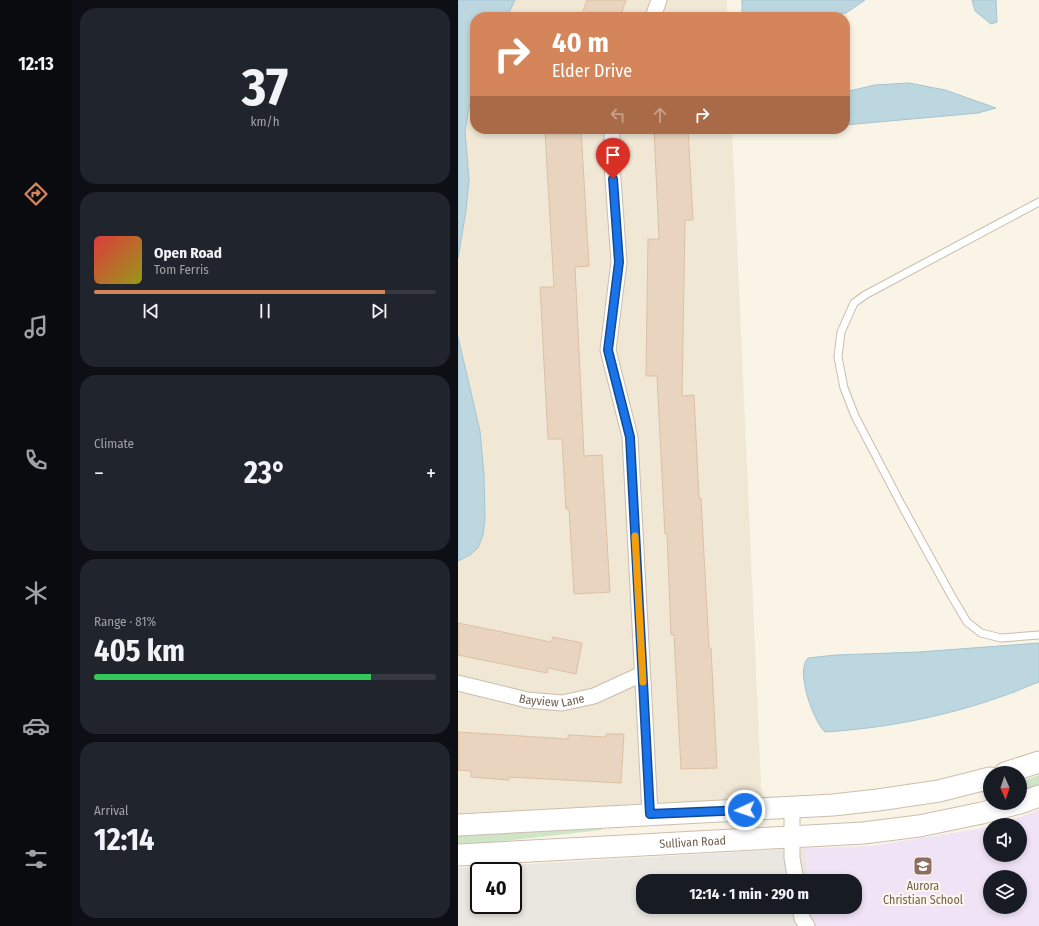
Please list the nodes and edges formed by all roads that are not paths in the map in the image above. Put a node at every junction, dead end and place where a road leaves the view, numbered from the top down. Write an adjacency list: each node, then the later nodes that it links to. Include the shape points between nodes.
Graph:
1 (659, 0): 2 (street)
2 (655, 12)
3 (612, 134): 6 (street, via 619,262 608,350 630,437)
4 (1039, 202): 5 (lane, via 854,303 840,332 838,356 844,388 855,416 967,622 981,633 1001,638)
5 (1039, 636)
6 (642, 674): 7 (street, Bayview Lane, via 594,696 562,703 527,700); 15 (street)
7 (458, 683)
8 (1039, 762): 9 (street)
9 (1027, 766)
10 (983, 780): 13 (street, via 939,791)
11 (1039, 796): 12 (street, Sullivan Road)
12 (1027, 800)
13 (792, 808): 15 (street); 17 (street)
14 (996, 810): 17 (street, Sullivan Road, via 919,826 863,833)
15 (650, 814): 16 (street)
16 (458, 825)
17 (793, 837): 18 (street, Sullivan Road); 19 (street, via 792,858)
18 (458, 855)
19 (795, 874)
20 (801, 914): 21 (street)
21 (807, 926)

